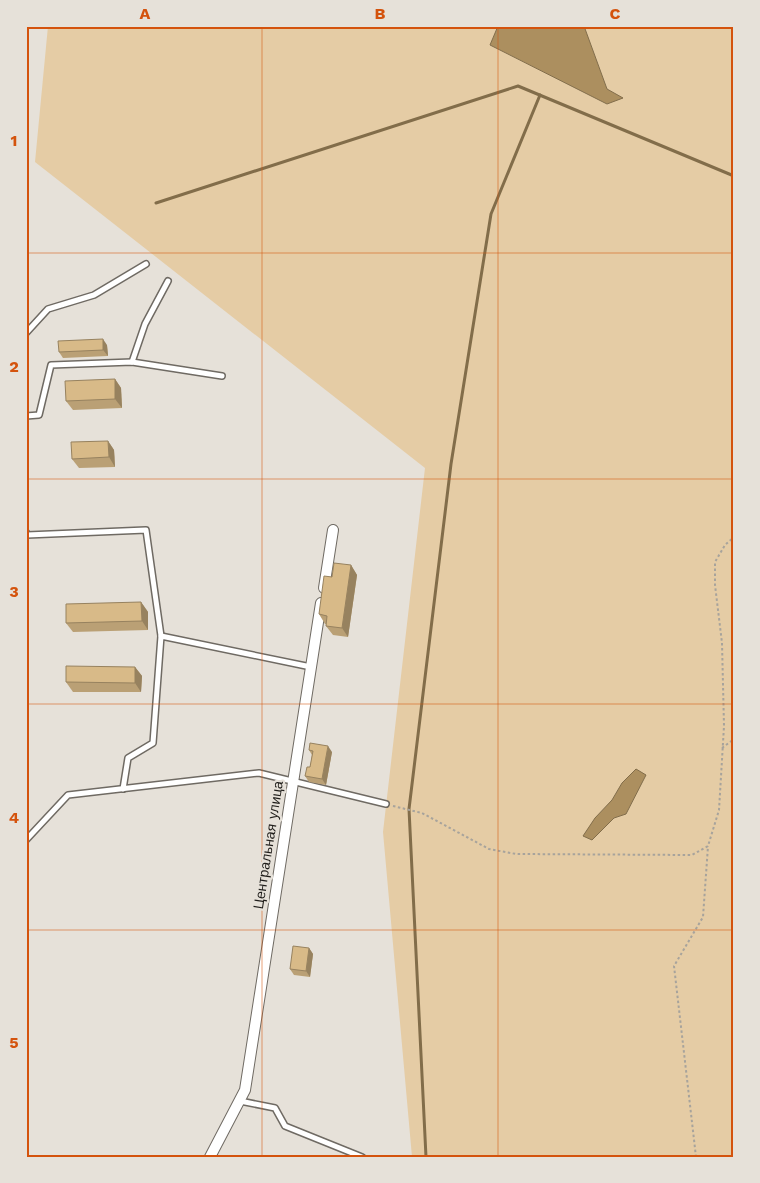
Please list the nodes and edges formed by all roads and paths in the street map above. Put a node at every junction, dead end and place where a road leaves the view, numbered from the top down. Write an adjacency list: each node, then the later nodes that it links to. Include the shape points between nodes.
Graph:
1 (146, 264): 3 (lane, via 94,295 48,309)
2 (168, 281): 4 (lane, via 145,324)
3 (26, 333)
4 (132, 362): 5 (lane); 6 (lane, via 51,365 39,415)
5 (222, 376)
6 (26, 416)
7 (333, 530): 11 (street, Центральная улица)
8 (26, 532): 10 (lane, via 27,536 146,530)
9 (734, 538): 13 (path, via 725,545 715,562 722,643)
10 (161, 636): 11 (lane); 15 (lane, via 153,743 128,758)
11 (311, 667): 14 (street, Центральная улица)
12 (734, 739): 13 (path)
13 (722, 748): 18 (path, via 719,810)
14 (292, 781): 15 (lane, via 259,773); 16 (lane); 19 (street, Центральная улица, via 245,1090)
15 (123, 789): 17 (lane, via 68,795)
16 (386, 804): 18 (path, via 422,812 489,849 516,854 692,855)
17 (26, 840)
18 (708, 846): 22 (path, via 703,918 674,966)
19 (240, 1101): 20 (street, Центральная улица); 21 (lane, via 275,1108 285,1126)
20 (210, 1157)
21 (362, 1157)
22 (696, 1157)

